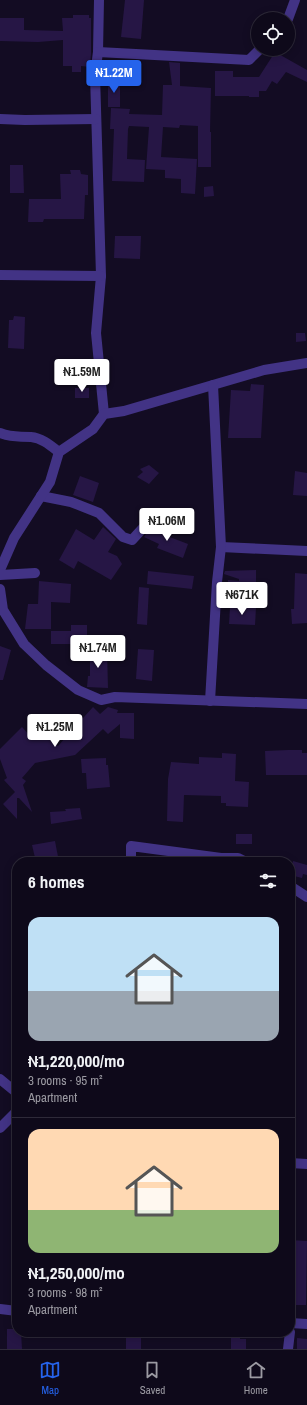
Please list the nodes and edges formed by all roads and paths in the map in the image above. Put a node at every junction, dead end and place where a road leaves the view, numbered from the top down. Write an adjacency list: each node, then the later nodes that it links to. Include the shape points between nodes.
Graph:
1 (99, 0): 4 (street)
2 (295, 0): 3 (street)
3 (291, 12)
4 (98, 52): 5 (street, via 249,60); 7 (street, via 95,75)
5 (253, 56)
6 (0, 119): 7 (street)
7 (96, 119): 9 (street)
8 (0, 276): 9 (street)
9 (101, 276): 12 (street, via 96,333)
10 (307, 363): 11 (street, via 264,370)
11 (213, 385): 12 (street, via 124,411); 17 (street)
12 (104, 414): 14 (street, via 93,429)
13 (0, 433): 14 (street, via 10,437 32,437 45,441)
14 (59, 452): 15 (street, via 50,482)
15 (42, 496): 16 (street, via 71,502 99,513 122,537 132,540); 19 (street, via 14,538)
16 (143, 528)
17 (221, 547): 18 (street); 24 (street)
18 (307, 550)
19 (0, 570)
20 (35, 573): 21 (street)
21 (0, 575)
22 (0, 589): 23 (street)
23 (1, 609): 24 (street, via 24,644 78,690 101,700 115,697)
24 (210, 701): 25 (street)
25 (307, 704)
26 (131, 857): 27 (street, via 131,846)
27 (214, 857)
28 (295, 889): 29 (street)
29 (307, 897)
30 (0, 1079): 31 (street)
31 (12, 1089)
32 (12, 1116): 33 (street)
33 (0, 1128)
34 (295, 1163): 35 (street)
35 (307, 1164)
36 (0, 1309): 37 (street)
37 (12, 1310)
38 (307, 1324): 39 (street)
39 (295, 1326)
40 (289, 1337): 41 (street)
41 (288, 1349)

